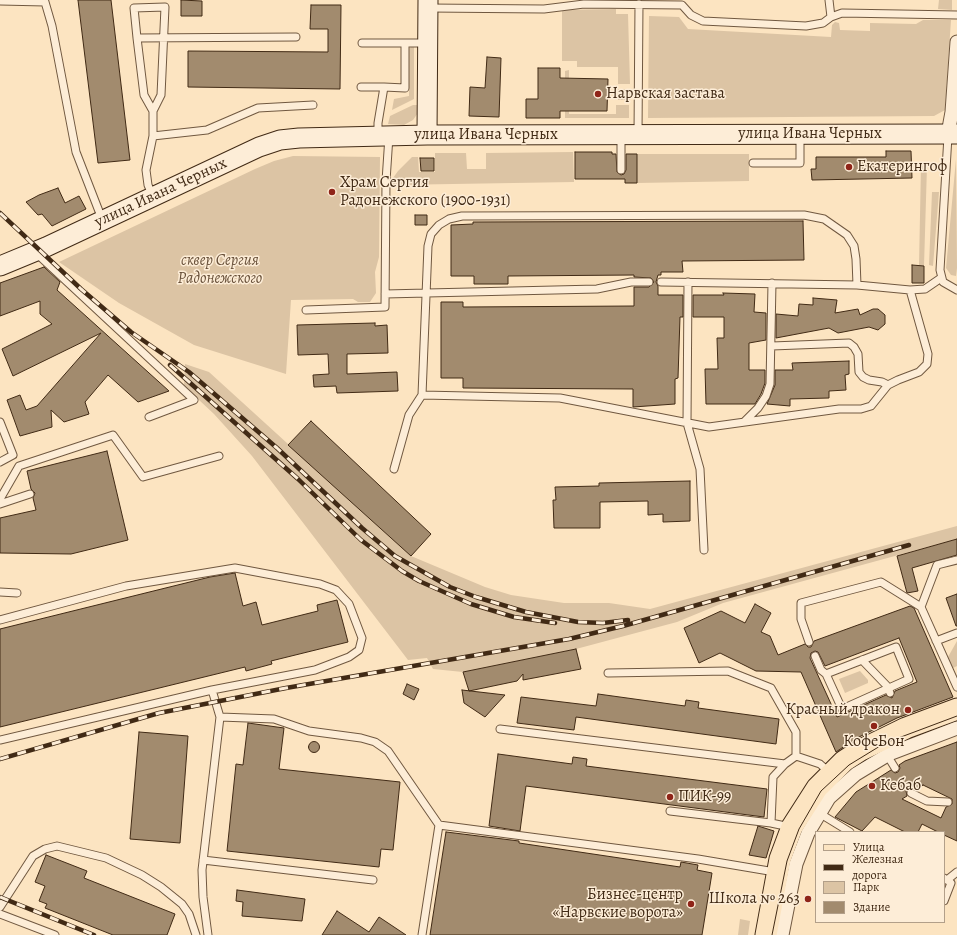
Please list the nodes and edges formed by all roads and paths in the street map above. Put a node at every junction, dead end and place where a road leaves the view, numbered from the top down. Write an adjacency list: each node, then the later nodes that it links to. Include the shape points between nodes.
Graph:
1 (828, 0): 8 (lane)
2 (0, 1): 29 (lane, via 45,2 76,152)
3 (584, 2): 5 (lane, via 544,9); 6 (lane)
4 (682, 2): 6 (lane); 8 (lane, via 691,15 703,21 806,26 823,24)
5 (428, 4): 15 (main road)
6 (639, 4): 20 (lane)
7 (957, 15): 8 (lane, via 842,14)
8 (831, 17)
9 (296, 37): 11 (lane)
10 (137, 38): 11 (lane); 11 (lane, via 134,8 165,7); 19 (lane, via 144,95)
11 (164, 38): 19 (lane, via 161,95)
12 (957, 42): 22 (street)
13 (362, 43): 14 (lane)
14 (405, 43): 15 (lane); 17 (lane, via 405,88)
15 (428, 43): 23 (main road)
16 (361, 87): 17 (lane)
17 (384, 88): 25 (lane, via 378,123)
18 (313, 105): 24 (lane, via 258,108 208,130)
19 (153, 111): 24 (lane)
20 (630, 134): 21 (main road, улица Ивана Черных); 23 (main road, улица Ивана Черных); 27 (lane)
21 (800, 134): 22 (main road, улица Ивана Черных); 26 (lane, via 800,163)
22 (953, 134): 32 (lane)
23 (427, 135): 25 (main road, улица Ивана Черных)
24 (153, 136): 28 (lane, via 146,170)
25 (384, 136): 28 (main road, улица Ивана Черных, via 280,140 259,147); 41 (lane)
26 (753, 163)
27 (621, 170)
28 (153, 197): 29 (main road, улица Ивана Черных)
29 (103, 221): 30 (main road, улица Ивана Черных)
30 (37, 251): 31 (main road, улица Ивана Черных); 46 (lane, via 194,400)
31 (0, 266)
32 (941, 278): 38 (lane, via 925,289); 39 (lane, via 949,287)
33 (649, 282): 40 (lane, via 631,282 597,290)
34 (661, 282): 35 (lane)
35 (688, 282): 36 (lane); 49 (lane)
36 (772, 283): 37 (lane); 43 (lane)
37 (857, 285): 38 (lane); 40 (lane, via 854,246 847,235 824,219 804,215 462,216 439,225 432,234 428,246)
38 (910, 290): 44 (lane, via 928,354 927,364 919,372)
39 (957, 290)
40 (426, 293): 41 (lane); 45 (lane)
41 (385, 294): 42 (lane, via 385,307)
42 (306, 310)
43 (772, 346): 44 (lane, via 849,343 858,354 863,377); 48 (lane, via 770,384 766,396)
44 (888, 385): 48 (lane, via 871,406 861,410 839,409)
45 (422, 395): 49 (lane, via 560,398); 52 (lane, via 408,415)
46 (149, 417)
47 (0, 422): 51 (lane, via 12,455)
48 (744, 422): 49 (lane, via 709,426)
49 (686, 423): 56 (lane, via 700,469)
50 (219, 456): 54 (lane, via 143,477 113,435 19,466)
51 (0, 462)
52 (394, 469)
53 (30, 494): 55 (lane)
54 (0, 499)
55 (0, 504)
56 (704, 550)
57 (957, 560): 60 (lane, via 938,565)
58 (0, 592): 59 (lane)
59 (17, 593)
60 (922, 607): 63 (lane); 64 (lane, via 881,582 802,603 802,619)
61 (0, 620): 70 (lane, via 126,586 235,568 320,584 336,590 349,604 362,638 359,650 349,657 316,670)
62 (957, 633): 63 (lane)
63 (936, 641): 69 (lane)
64 (809, 642)
65 (815, 656): 68 (lane, via 821,670)
66 (862, 660): 68 (lane); 71 (lane); 71 (lane, via 896,647 908,679)
67 (608, 672): 78 (lane, via 728,671 771,688 796,732)
68 (826, 674): 71 (lane, via 842,709)
69 (957, 687)
70 (212, 690): 73 (lane); 76 (lane)
71 (889, 690)
72 (957, 709): 81 (main road, via 904,725 861,750)
73 (220, 717): 87 (lane, via 274,719 309,731 375,742 388,751); 90 (lane)
74 (957, 728): 77 (street)
75 (500, 730): 79 (lane)
76 (0, 740)
77 (887, 755): 80 (lane); 85 (street, via 842,785)
78 (796, 756): 79 (lane); 81 (lane, via 820,764)
79 (785, 764): 86 (lane, via 772,777)
80 (895, 768)
81 (830, 773): 88 (main road, via 809,798)
82 (911, 793): 83 (lane, via 927,801)
83 (948, 802)
84 (670, 811): 86 (lane)
85 (819, 813): 89 (lane); 106 (street, via 796,864)
86 (771, 823): 88 (lane)
87 (439, 825): 91 (lane); 104 (lane)
88 (792, 827): 91 (main road)
89 (847, 831)
90 (203, 860): 94 (lane); 103 (lane, via 202,887)
91 (777, 872): 105 (main road)
92 (957, 872): 93 (lane)
93 (946, 879): 97 (lane, via 951,883)
94 (373, 880)
95 (0, 892): 96 (lane)
96 (7, 895): 98 (lane); 102 (lane, via 33,856 51,847 69,848 121,865 174,895 190,914)
97 (945, 899)
98 (0, 907)
99 (0, 914): 100 (lane)
100 (39, 932): 101 (lane)
101 (55, 935)
102 (196, 935)
103 (208, 935)
104 (422, 935)
105 (766, 935)
106 (782, 935)

